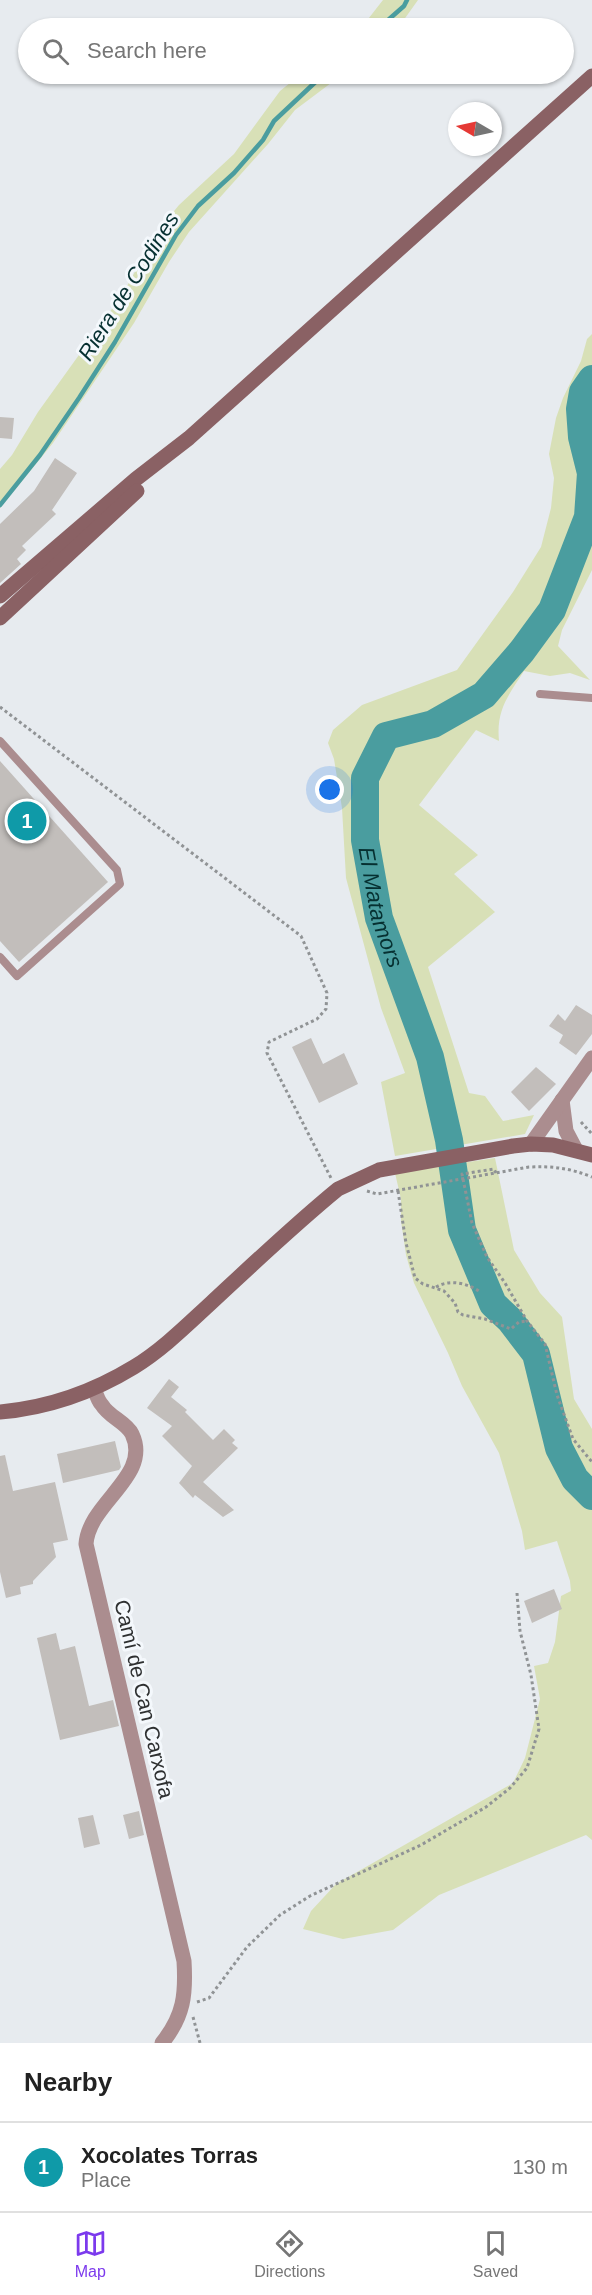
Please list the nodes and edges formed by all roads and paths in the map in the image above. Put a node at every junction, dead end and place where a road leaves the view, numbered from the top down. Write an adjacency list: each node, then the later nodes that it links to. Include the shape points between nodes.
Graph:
1 (592, 76): 2 (main road)
2 (189, 438): 3 (main road, via 180,451); 4 (main road)
3 (77, 547): 5 (main road, via 35,576); 6 (main road)
4 (0, 596)
5 (0, 608)
6 (0, 618)
7 (540, 694): 8 (lane)
8 (592, 698)
9 (0, 707): 21 (path, via 302,936 327,993 326,1009 317,1019 269,1042 267,1053 332,1180)
10 (0, 741): 11 (lane, via 117,870 120,884 17,976)
11 (0, 957)
12 (592, 1058): 13 (street)
13 (562, 1100): 16 (street); 17 (street, via 566,1131)
14 (579, 1117): 15 (path)
15 (592, 1134)
16 (531, 1144): 17 (main road); 21 (main road, via 393,1166)
17 (576, 1150): 18 (main road)
18 (592, 1155)
19 (496, 1173): 20 (path, via 555,1166); 22 (path, via 399,1190 415,1278); 24 (path, via 494,1168 462,1174 464,1187 472,1222 487,1257)
20 (592, 1177)
21 (346, 1184): 25 (main road, via 160,1348)
22 (436, 1288): 23 (path, via 444,1283 468,1284); 24 (path, via 444,1290 463,1315 511,1329)
23 (479, 1291)
24 (526, 1321): 27 (path, via 546,1344 557,1395 573,1439)
25 (94, 1388): 26 (main road, via 51,1403); 30 (street, Camí de Can Carxofa, via 102,1406 131,1431 136,1446 135,1465 93,1521 86,1544 184,1961 186,1990 177,2022)
26 (0, 1412)
27 (592, 1462)
28 (517, 1593): 29 (path, via 520,1631 539,1729 527,1768 486,1807 421,1845 310,1896 280,1916 247,1947 209,1998)
29 (190, 2005)
30 (162, 2043)

